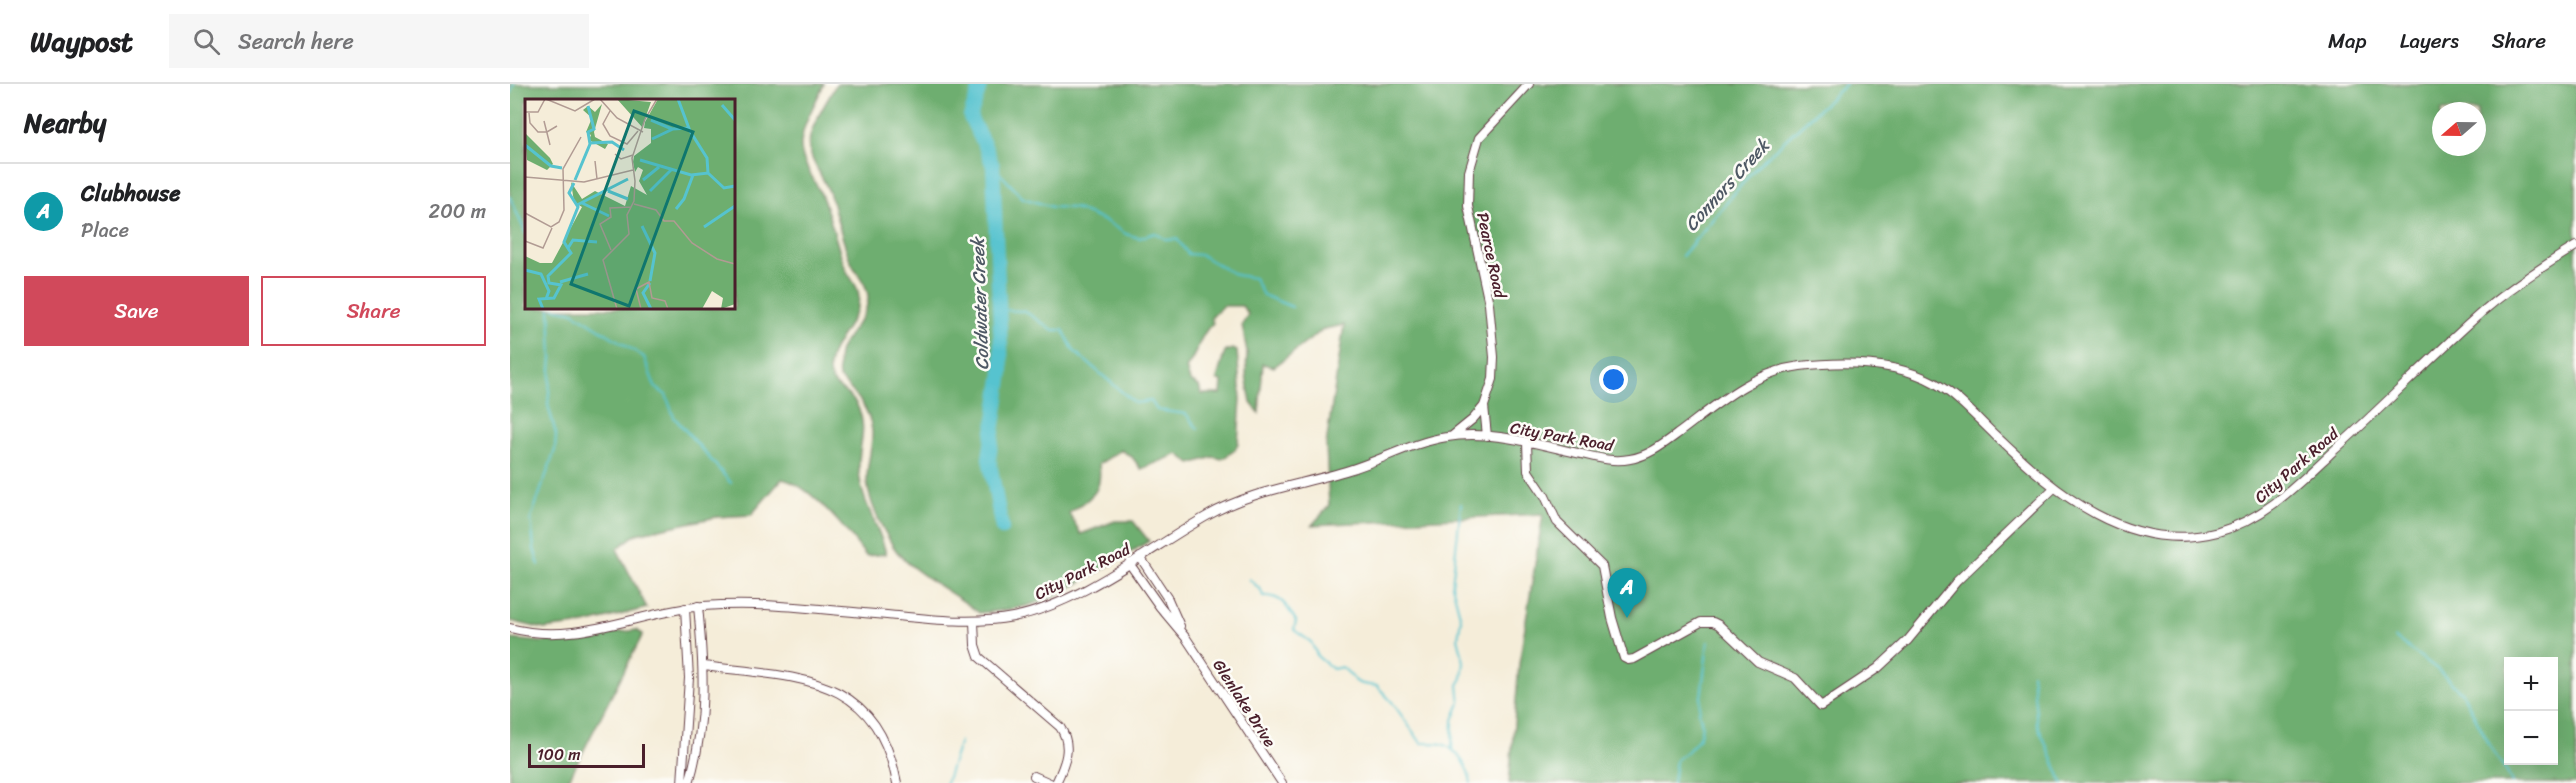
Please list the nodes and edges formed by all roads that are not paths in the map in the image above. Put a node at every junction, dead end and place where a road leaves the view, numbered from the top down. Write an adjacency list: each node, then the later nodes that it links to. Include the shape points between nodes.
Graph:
1 (1529, 84): 3 (street, Pearce Road, via 1479,138 1469,172 1468,206 1489,304 1494,357 1491,387)
2 (2576, 246): 7 (street, City Park Road, via 2492,304 2273,506 2243,522 2199,536 2164,537 2118,525)
3 (1484, 406): 4 (street, Pearce Road); 5 (street)
4 (1452, 436): 5 (street, City Park Road); 8 (street, City Park Road, via 1342,472 1244,497)
5 (1487, 436): 6 (street, City Park Road)
6 (1527, 443): 7 (street, City Park Road, via 1605,459 1630,459 1662,445 1726,397 1766,375 1799,366 1879,366 1898,368 1937,384); 7 (street, via 1526,466 1557,522 1602,566 1624,658 1634,659 1701,622 1713,622 1758,662 1795,678 1821,706 1878,668 1908,640 1957,581)
7 (2054, 488)
8 (1140, 557): 9 (street, City Park Road); 14 (street, Glenlake Drive, via 1168,599)
9 (1130, 563): 12 (street, City Park Road, via 1046,606 1012,617); 14 (street, Glenlake Drive)
10 (698, 606): 11 (street, City Park Road); 12 (street, City Park Road, via 755,605); 15 (street)
11 (685, 608): 13 (street, City Park Road, via 566,634 535,634); 17 (street, via 689,678)
12 (974, 621): 21 (street, via 979,657 1066,736 1066,762)
13 (510, 628)
14 (1186, 638): 22 (street, Glenlake Drive)
15 (704, 666): 18 (street, via 703,720); 19 (street, via 806,679 854,701 869,716 888,747)
16 (1034, 776): 20 (street)
17 (682, 783)
18 (689, 783)
19 (897, 783)
20 (1050, 783)
21 (1056, 783)
22 (1282, 783)

